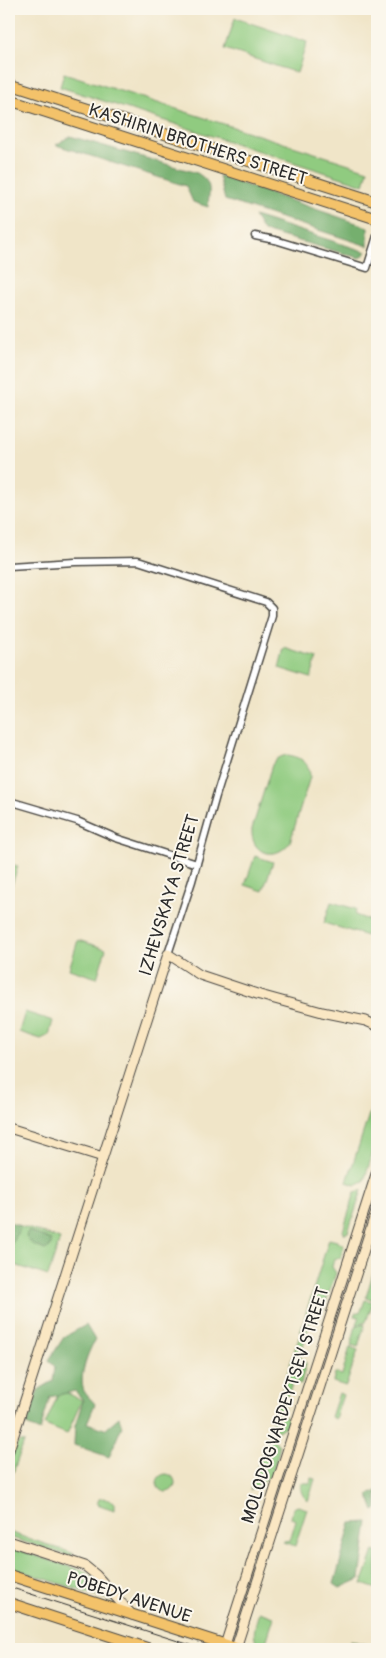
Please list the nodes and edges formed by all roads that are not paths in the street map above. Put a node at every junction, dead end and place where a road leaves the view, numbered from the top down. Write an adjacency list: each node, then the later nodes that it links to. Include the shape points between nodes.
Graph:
1 (9, 84): 3 (main road, KASHIRIN BROTHERS STREET)
2 (9, 100): 4 (main road, KASHIRIN BROTHERS STREET)
3 (377, 202)
4 (377, 218)
5 (255, 236): 6 (street, via 368,268)
6 (377, 236)
7 (9, 566): 9 (street, IZHEVSKAYA STREET, via 138,561 266,602 272,608)
8 (9, 800): 9 (street)
9 (197, 864): 10 (street, IZHEVSKAYA STREET)
10 (168, 954): 11 (street, via 200,975); 13 (street, IZHEVSKAYA STREET)
11 (377, 1026)
12 (9, 1128): 13 (street)
13 (103, 1158): 16 (street, IZHEVSKAYA STREET)
14 (377, 1171): 21 (street, MOLODOGVARDEYTSEV STREET)
15 (377, 1209): 23 (street, MOLODOGVARDEYTSEV STREET)
16 (9, 1450)
17 (9, 1541): 20 (street, via 85,1566)
18 (9, 1575): 20 (main road, POBEDY AVENUE)
19 (9, 1603): 22 (main road)
20 (132, 1615): 21 (main road, POBEDY AVENUE)
21 (224, 1647): 23 (main road, POBEDY AVENUE)
22 (150, 1649)
23 (237, 1649)

